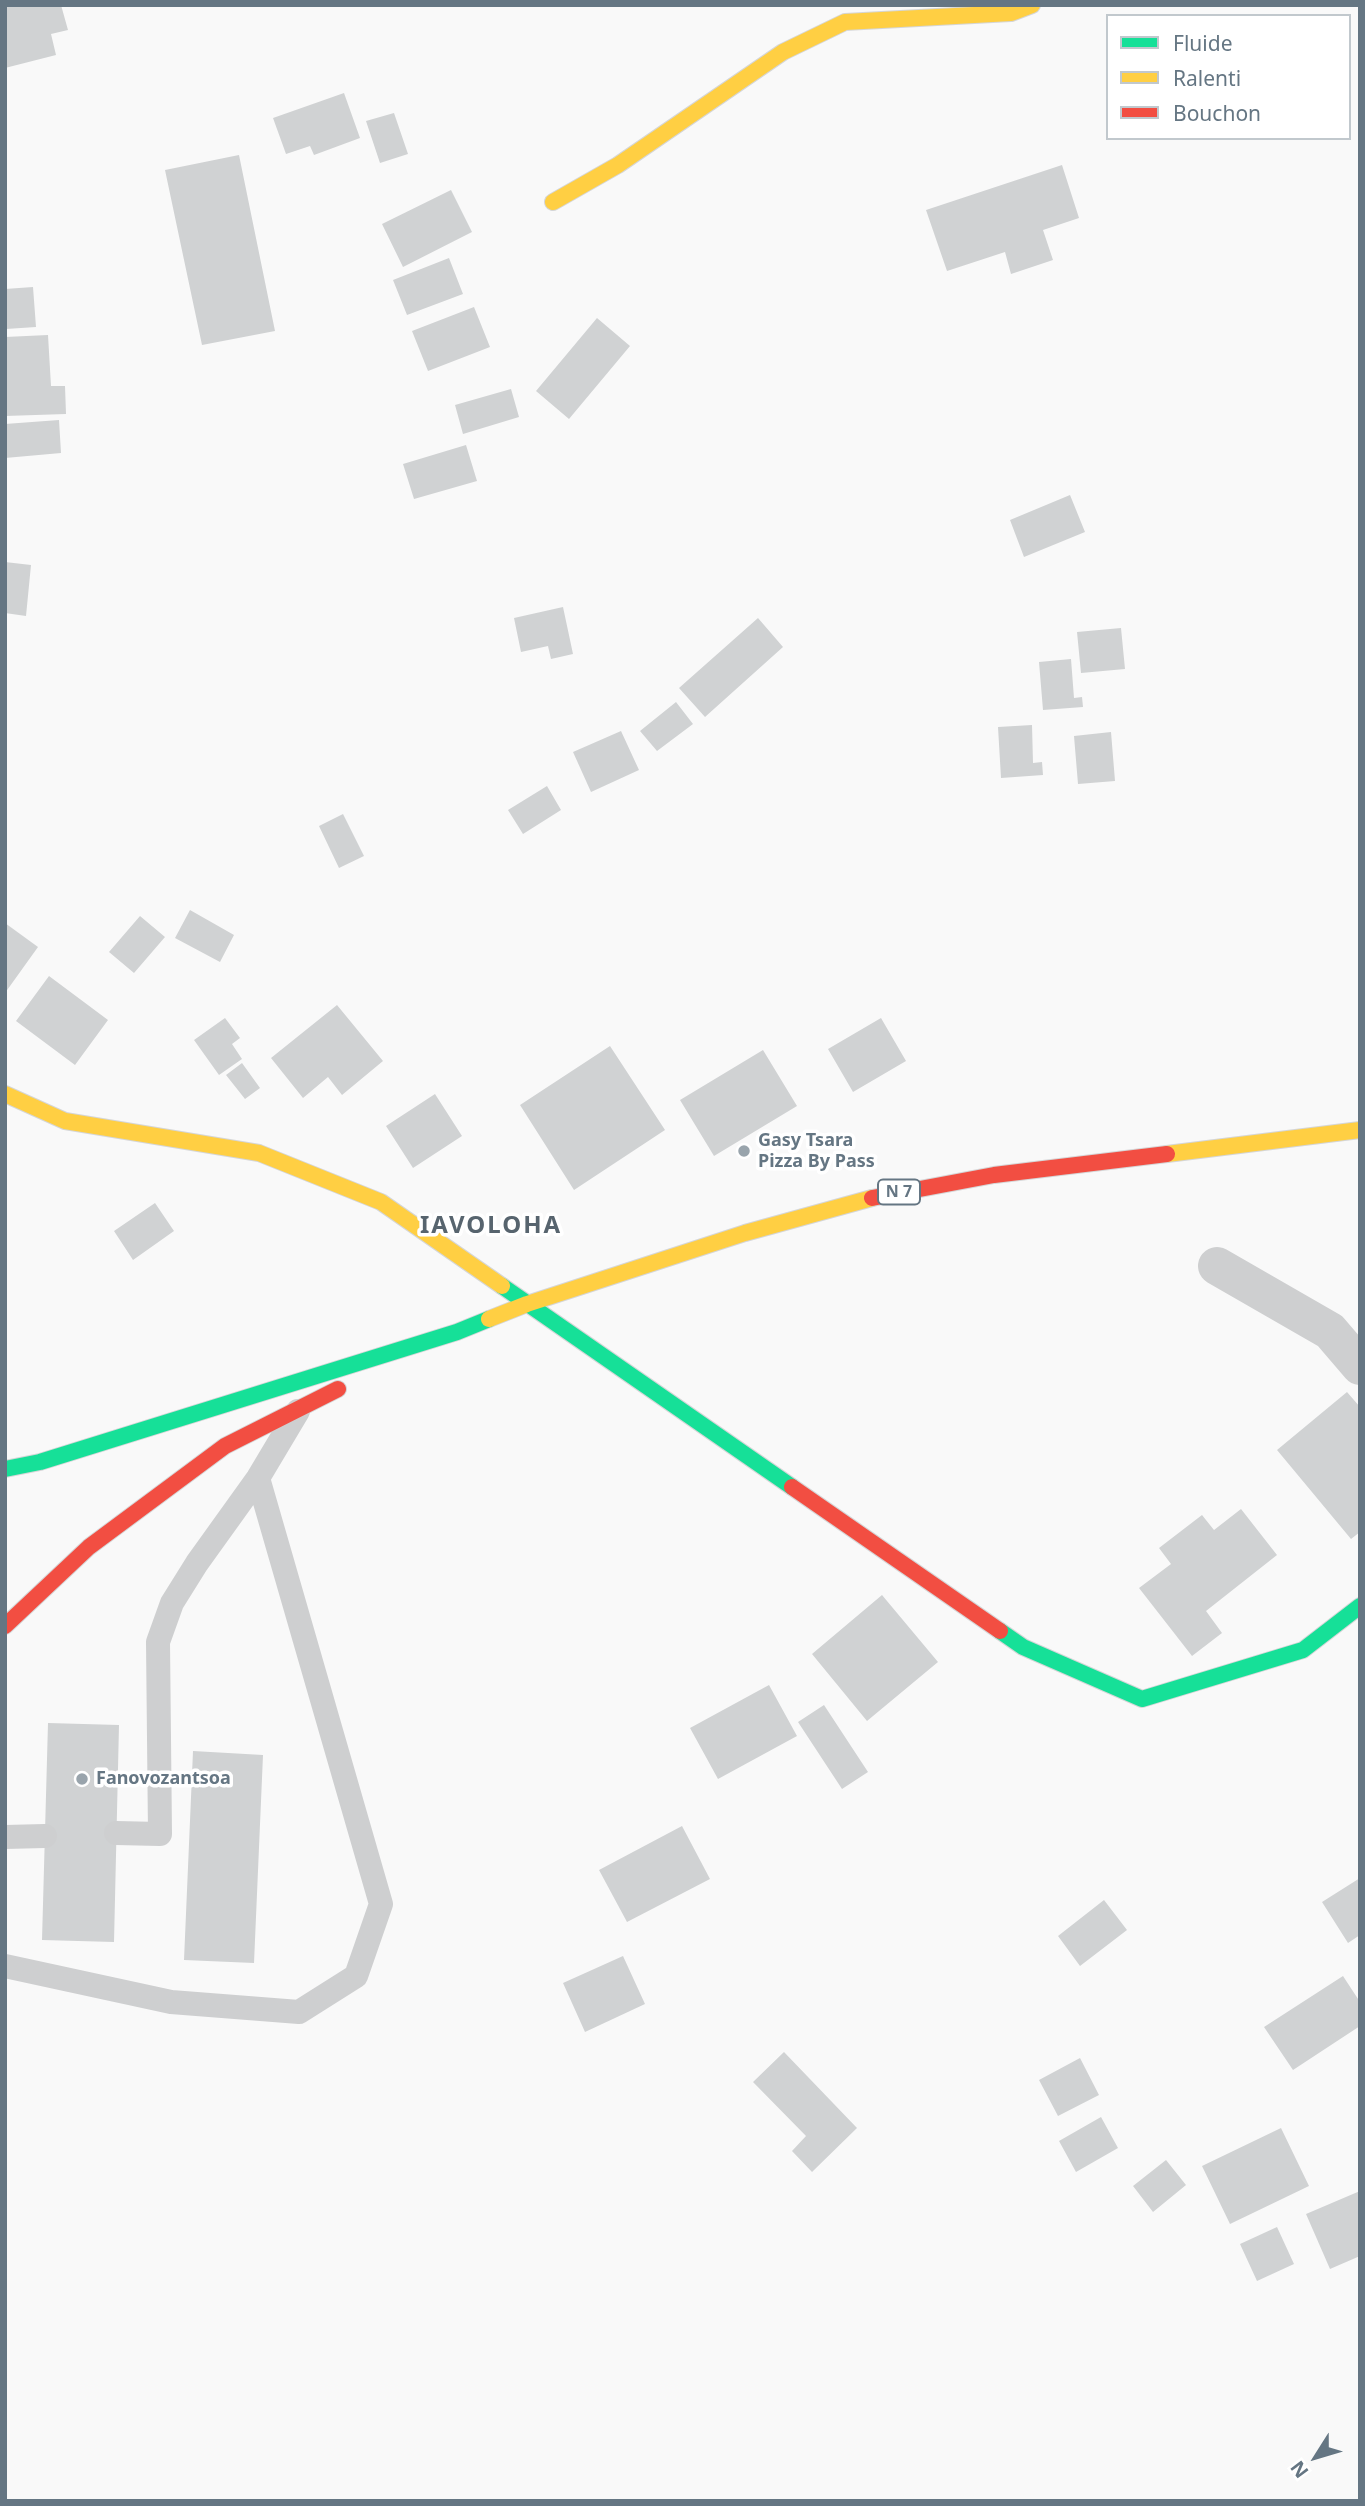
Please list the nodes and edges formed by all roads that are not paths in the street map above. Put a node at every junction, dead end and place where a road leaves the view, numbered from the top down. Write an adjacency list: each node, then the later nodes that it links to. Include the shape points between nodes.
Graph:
1 (1032, 5): 2 (street, via 1011,13 845,22 783,52 618,165)
2 (553, 202)
3 (5, 1094): 6 (street, via 65,1121 259,1153 381,1202)
4 (1360, 1130): 6 (street, N 7, via 994,1175 876,1197 745,1233)
5 (1217, 1266): 8 (street, via 1330,1331)
6 (527, 1304): 7 (street, N 7); 12 (street, via 1023,1647 1142,1699 1303,1650)
7 (457, 1332): 9 (street); 10 (street)
8 (1360, 1366)
9 (300, 1408): 11 (lane); 13 (street, via 225,1446 89,1547)
10 (5, 1469)
11 (258, 1478): 14 (lane, via 172,1603 158,1642 160,1834); 17 (lane, via 381,1904 356,1976 299,2012 171,2002)
12 (1360, 1606)
13 (5, 1626)
14 (116, 1833)
15 (45, 1836): 16 (lane)
16 (5, 1837)
17 (5, 1966)

